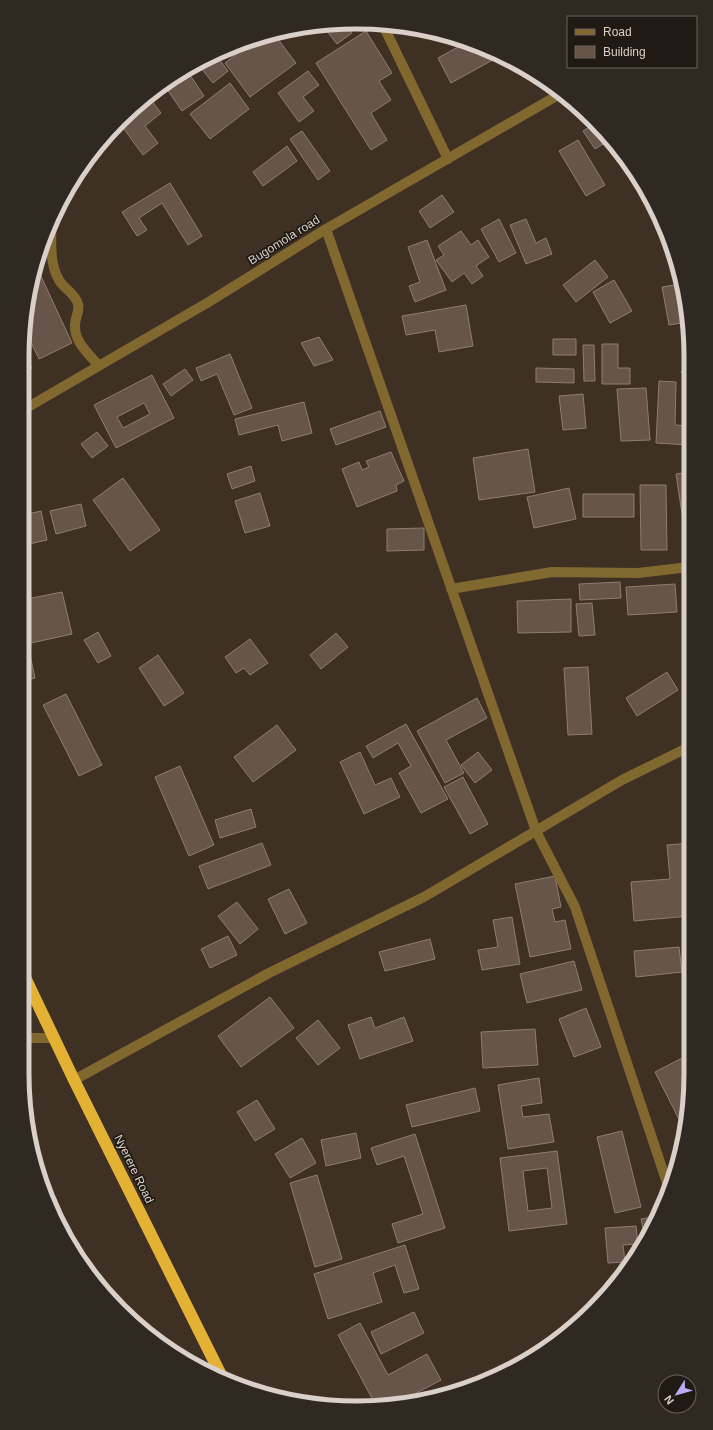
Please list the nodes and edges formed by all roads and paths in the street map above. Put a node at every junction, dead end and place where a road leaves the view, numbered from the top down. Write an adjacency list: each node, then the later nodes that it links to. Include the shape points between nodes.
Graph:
1 (386, 31): 3 (street)
2 (555, 97): 3 (street, Bugomola road)
3 (448, 159): 4 (street, Bugomola road)
4 (326, 229): 6 (street, Bugomola road, via 207,304); 9 (street)
5 (51, 238): 6 (street, via 58,279 78,302 76,336)
6 (99, 366): 7 (street, Bugomola road)
7 (29, 407)
8 (684, 568): 9 (street, via 638,573 552,572)
9 (451, 589): 11 (street)
10 (684, 749): 11 (street, via 622,780)
11 (536, 831): 15 (street, via 424,896 269,973); 16 (street, via 575,907)
12 (29, 986): 14 (highway, Nyerere Road)
13 (29, 1038): 14 (street)
14 (54, 1038): 15 (highway, Nyerere Road)
15 (74, 1080): 17 (highway, Nyerere Road)
16 (666, 1181)
17 (217, 1370)

